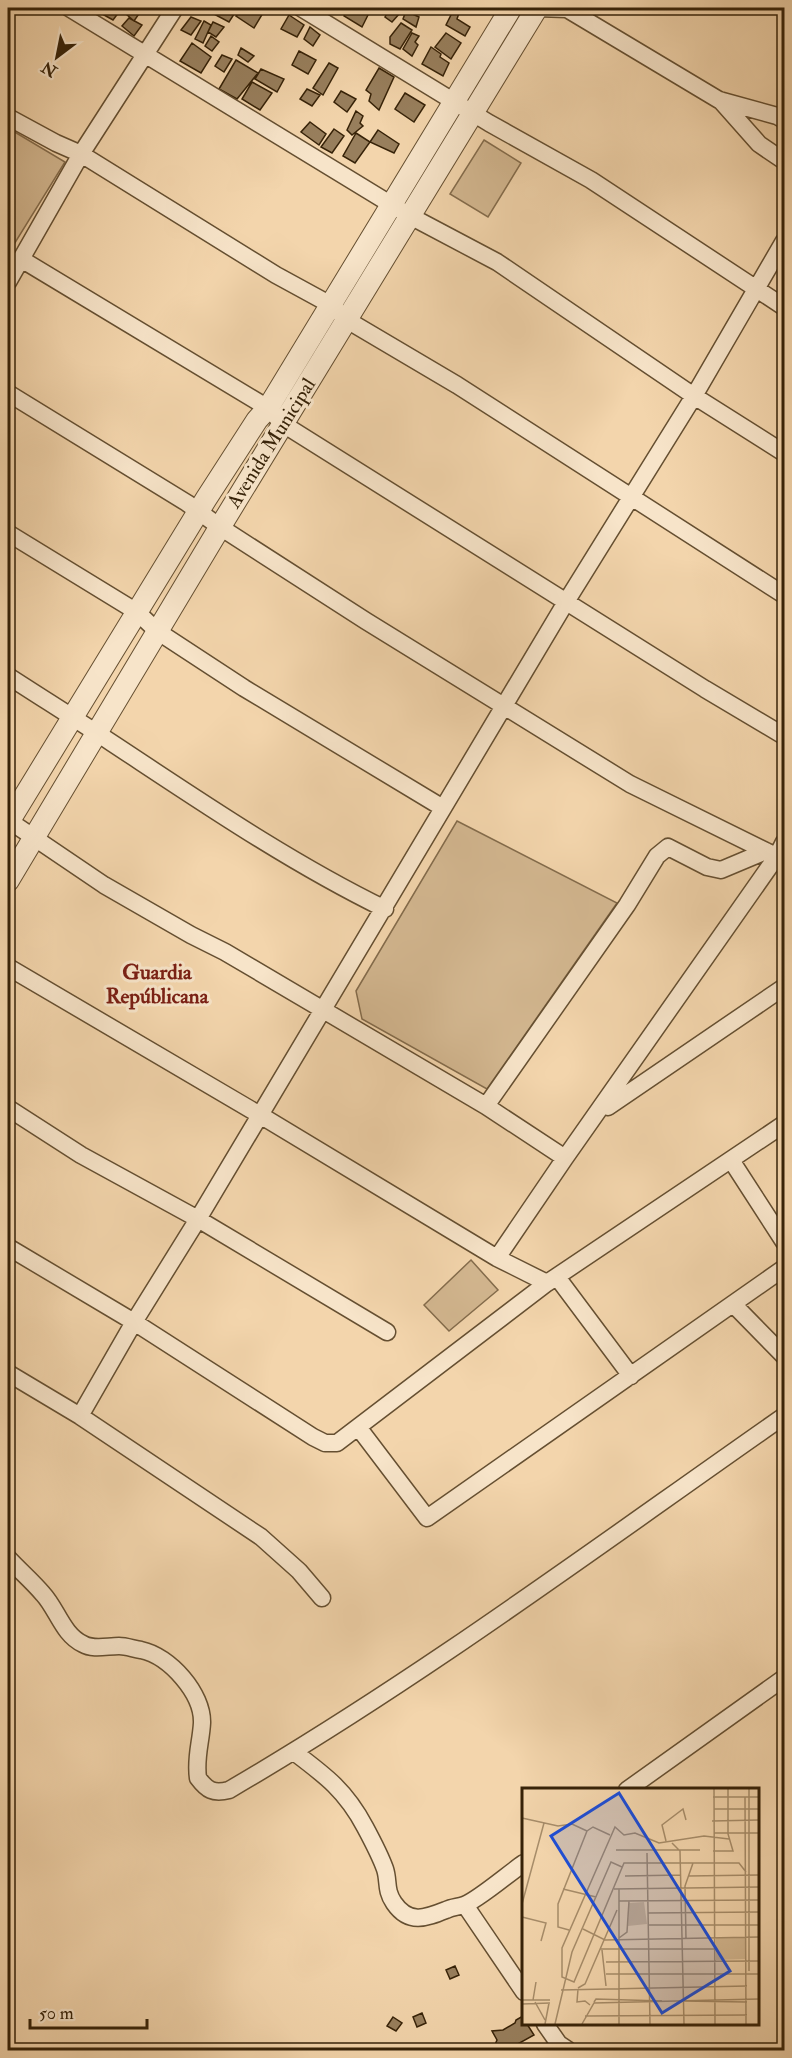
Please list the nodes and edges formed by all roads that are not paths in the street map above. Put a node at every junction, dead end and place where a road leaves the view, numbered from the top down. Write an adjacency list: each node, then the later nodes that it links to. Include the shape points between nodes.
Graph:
1 (69, 8): 7 (street)
2 (175, 8): 7 (street)
3 (301, 8): 8 (street)
4 (511, 8): 8 (street, Avenida Municipal)
5 (537, 8): 6 (street); 10 (street, Avenida Municipal)
6 (567, 8): 9 (street)
7 (146, 54): 13 (street); 15 (street)
8 (455, 100): 10 (street); 15 (street, Avenida Municipal)
9 (719, 100): 12 (street); 14 (street, via 759,144)
10 (472, 112): 16 (street, Avenida Municipal); 20 (street, via 591,180)
11 (8, 117): 13 (street)
12 (784, 120)
13 (81, 154): 18 (street); 21 (street)
14 (784, 160)
15 (392, 204): 16 (street); 21 (street, Avenida Municipal)
16 (410, 216): 23 (street, Avenida Municipal); 25 (street, via 497,262)
17 (784, 241): 20 (street)
18 (21, 259): 19 (street); 26 (street)
19 (8, 282)
20 (756, 290): 22 (street); 25 (street)
21 (331, 306): 23 (street); 26 (street, Avenida Municipal)
22 (784, 307)
23 (348, 320): 27 (street, Avenida Municipal); 29 (street)
24 (8, 393): 30 (street)
25 (694, 396): 28 (street); 29 (street)
26 (268, 408): 27 (street); 30 (street, Avenida Municipal)
27 (283, 424): 31 (street, Avenida Municipal); 34 (street)
28 (784, 453)
29 (630, 497): 33 (street); 34 (street)
30 (198, 512): 31 (street); 35 (street, Avenida Municipal)
31 (220, 527): 36 (street, Avenida Municipal); 38 (street)
32 (8, 533): 35 (street)
33 (784, 595)
34 (566, 602): 38 (street); 41 (street)
35 (137, 612): 36 (street); 39 (street, Avenida Municipal)
36 (157, 631): 40 (street, Avenida Municipal); 42 (street, via 243,688)
37 (8, 676): 39 (street)
38 (504, 707): 42 (street); 45 (street, via 630,784)
39 (73, 718): 40 (street); 43 (street, Avenida Municipal)
40 (98, 733): 44 (street, Avenida Municipal); 47 (street, via 273,847)
41 (784, 736)
42 (443, 808): 47 (street)
43 (8, 821): 44 (street)
44 (34, 837): 46 (street, Avenida Municipal); 50 (street, via 104,885)
45 (778, 852): 51 (street, via 721,870 668,847 657,856); 54 (street)
46 (8, 881)
47 (385, 909): 50 (street)
48 (8, 968): 53 (street)
49 (784, 987): 54 (street)
50 (323, 1010): 51 (street); 53 (street)
51 (486, 1106): 56 (street)
52 (8, 1108): 58 (street, via 81,1155)
53 (260, 1114): 58 (street); 61 (street)
54 (597, 1115): 56 (street)
55 (784, 1124): 57 (street)
56 (565, 1158): 61 (street)
57 (731, 1160): 59 (street); 63 (street)
58 (198, 1219): 65 (street); 66 (street)
59 (784, 1242)
60 (8, 1247): 65 (street)
61 (497, 1258): 63 (street)
62 (784, 1268): 64 (street)
63 (552, 1280): 69 (street); 72 (street)
64 (734, 1305): 67 (street); 69 (street)
65 (134, 1322): 70 (street); 72 (street, via 325,1443 337,1443)
66 (387, 1332)
67 (784, 1356)
68 (8, 1373): 70 (street)
69 (631, 1376): 72 (street, via 427,1518)
70 (80, 1416): 74 (street, via 261,1537)
71 (784, 1416): 76 (street)
72 (358, 1427)
73 (8, 1558): 76 (street, via 44,1595 65,1628 84,1646 122,1646 150,1652 184,1679 200,1709 196,1766 198,1778 210,1791 229,1790)
74 (322, 1598)
75 (784, 1678): 77 (street)
76 (294, 1752): 79 (street, via 346,1797 366,1828 386,1871 386,1889 400,1912 423,1919)
77 (630, 1788)
78 (522, 1864): 79 (street)
79 (465, 1905): 80 (street)
80 (522, 1989)
81 (546, 2025): 82 (street)
82 (568, 2050)

